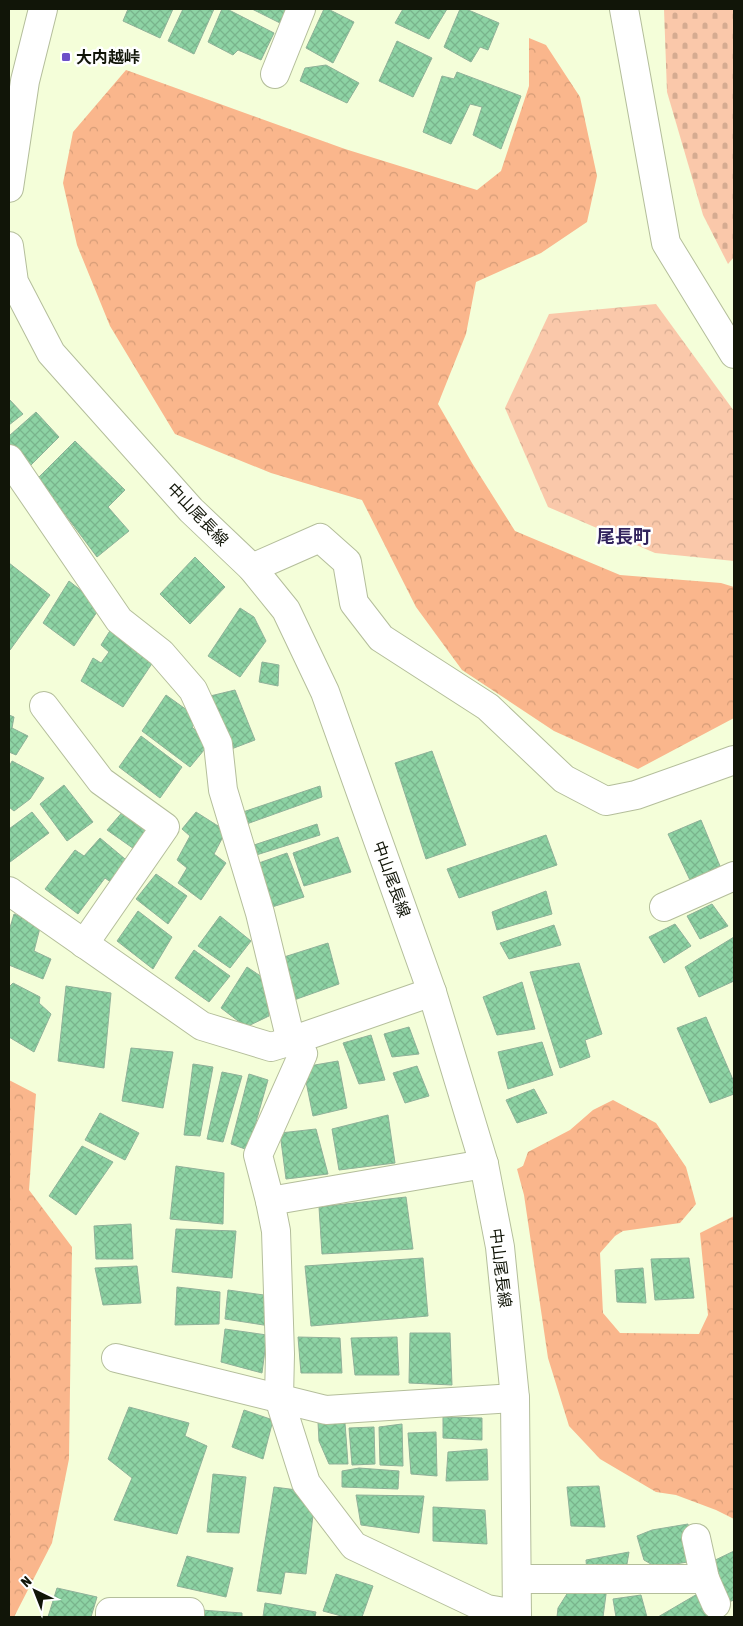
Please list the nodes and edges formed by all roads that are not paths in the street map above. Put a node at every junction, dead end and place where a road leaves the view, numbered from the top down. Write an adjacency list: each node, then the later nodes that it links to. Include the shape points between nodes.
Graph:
1 (43, 9): 5 (street, via 25,81)
2 (301, 9): 4 (street)
3 (624, 9): 8 (street, via 666,243)
4 (275, 74)
5 (9, 188)
6 (9, 246): 7 (street, 中山尾長線)
7 (11, 289): 10 (street, 中山尾長線, via 51,353 191,510)
8 (734, 354)
9 (9, 459): 18 (street, via 119,620 162,653 193,690 218,744 223,790 260,913)
10 (252, 568): 12 (street, via 320,538 347,562 354,603 380,638 488,707 564,779 606,800 636,795); 17 (street, 中山尾長線, via 286,610 325,692)
11 (44, 706): 16 (street, via 101,781 165,827)
12 (734, 760)
13 (734, 876): 15 (street)
14 (9, 891): 16 (street)
15 (664, 907)
16 (84, 944): 18 (street, via 202,1026 271,1047)
17 (432, 992): 18 (street); 19 (street, 中山尾長線)
18 (291, 1042): 20 (street, via 303,1054 258,1155)
19 (484, 1164): 20 (street); 23 (street, 中山尾長線, via 500,1247)
20 (270, 1201): 22 (street, via 276,1231)
21 (116, 1358): 22 (street)
22 (279, 1398): 23 (street, via 326,1410); 28 (street, via 306,1483 354,1546 487,1609)
23 (515, 1398): 25 (street, 中山尾長線)
24 (696, 1538): 26 (street)
25 (517, 1578): 26 (street); 28 (street, 中山尾長線)
26 (705, 1579): 27 (street)
27 (716, 1604)
28 (517, 1616)
29 (110, 1617): 30 (street, via 110,1612 190,1612)
30 (190, 1617)

